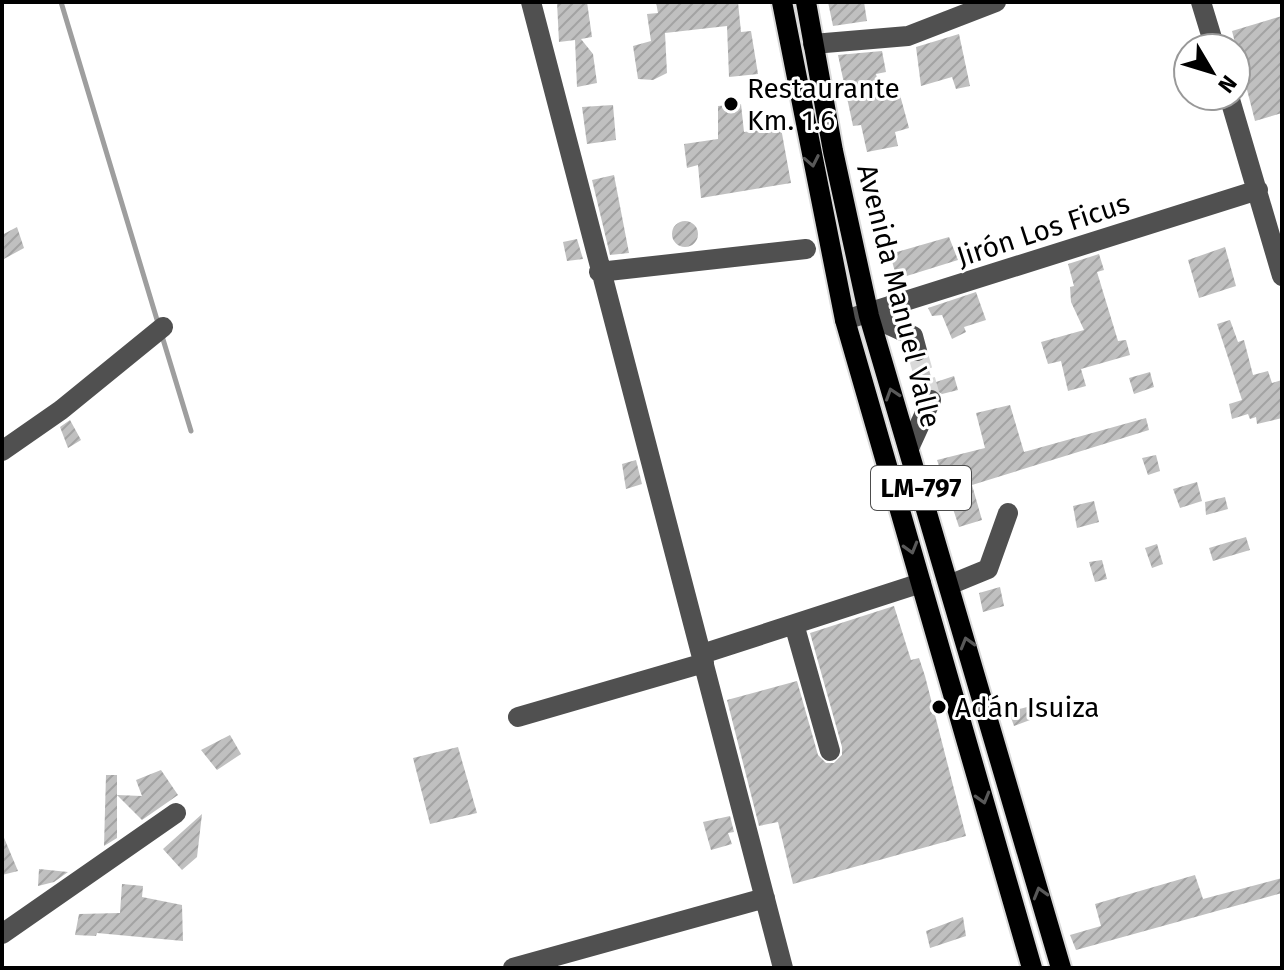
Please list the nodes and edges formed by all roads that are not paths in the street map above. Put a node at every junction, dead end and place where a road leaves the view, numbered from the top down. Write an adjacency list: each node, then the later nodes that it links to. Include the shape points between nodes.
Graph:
1 (531, 2): 11 (street)
2 (782, 2): 15 (main road, Avenida Manuel Valle / LM-797, one-way to 15)
3 (806, 2): 7 (main road, Avenida Manuel Valle / LM-797)
4 (996, 2): 7 (street, via 908,36)
5 (1201, 2): 6 (street)
6 (1210, 32)
7 (813, 44): 14 (main road, Avenida Manuel Valle / LM-797)
8 (1234, 112): 9 (street)
9 (1258, 190): 12 (street); 13 (street, Jirón Los Ficus)
10 (806, 249): 11 (street)
11 (599, 272): 24 (street)
12 (1282, 276)
13 (909, 303): 14 (street, Jirón Los Ficus); 14 (street, via 915,343)
14 (869, 316): 15 (street, Jirón Los Ficus); 18 (main road, Avenida Manuel Valle / LM-797, one-way to 14)
15 (845, 320): 21 (main road, Avenida Manuel Valle / LM-797, one-way to 21)
16 (163, 327): 19 (street)
17 (931, 400): 18 (street)
18 (909, 448): 22 (main road, Avenida Manuel Valle / LM-797)
19 (2, 451)
20 (1008, 513): 22 (street, via 988,569)
21 (921, 583): 23 (street); 33 (main road, Avenida Manuel Valle / LM-797, one-way to 33)
22 (949, 585): 34 (main road, Avenida Manuel Valle / LM-797, one-way to 22)
23 (794, 624): 24 (street); 26 (street)
24 (703, 658): 25 (street); 28 (street)
25 (518, 717)
26 (830, 751)
27 (176, 813): 29 (street)
28 (765, 898): 30 (street); 32 (street)
29 (2, 934)
30 (566, 961): 31 (street)
31 (513, 968)
32 (783, 968)
33 (1032, 968)
34 (1061, 968)

